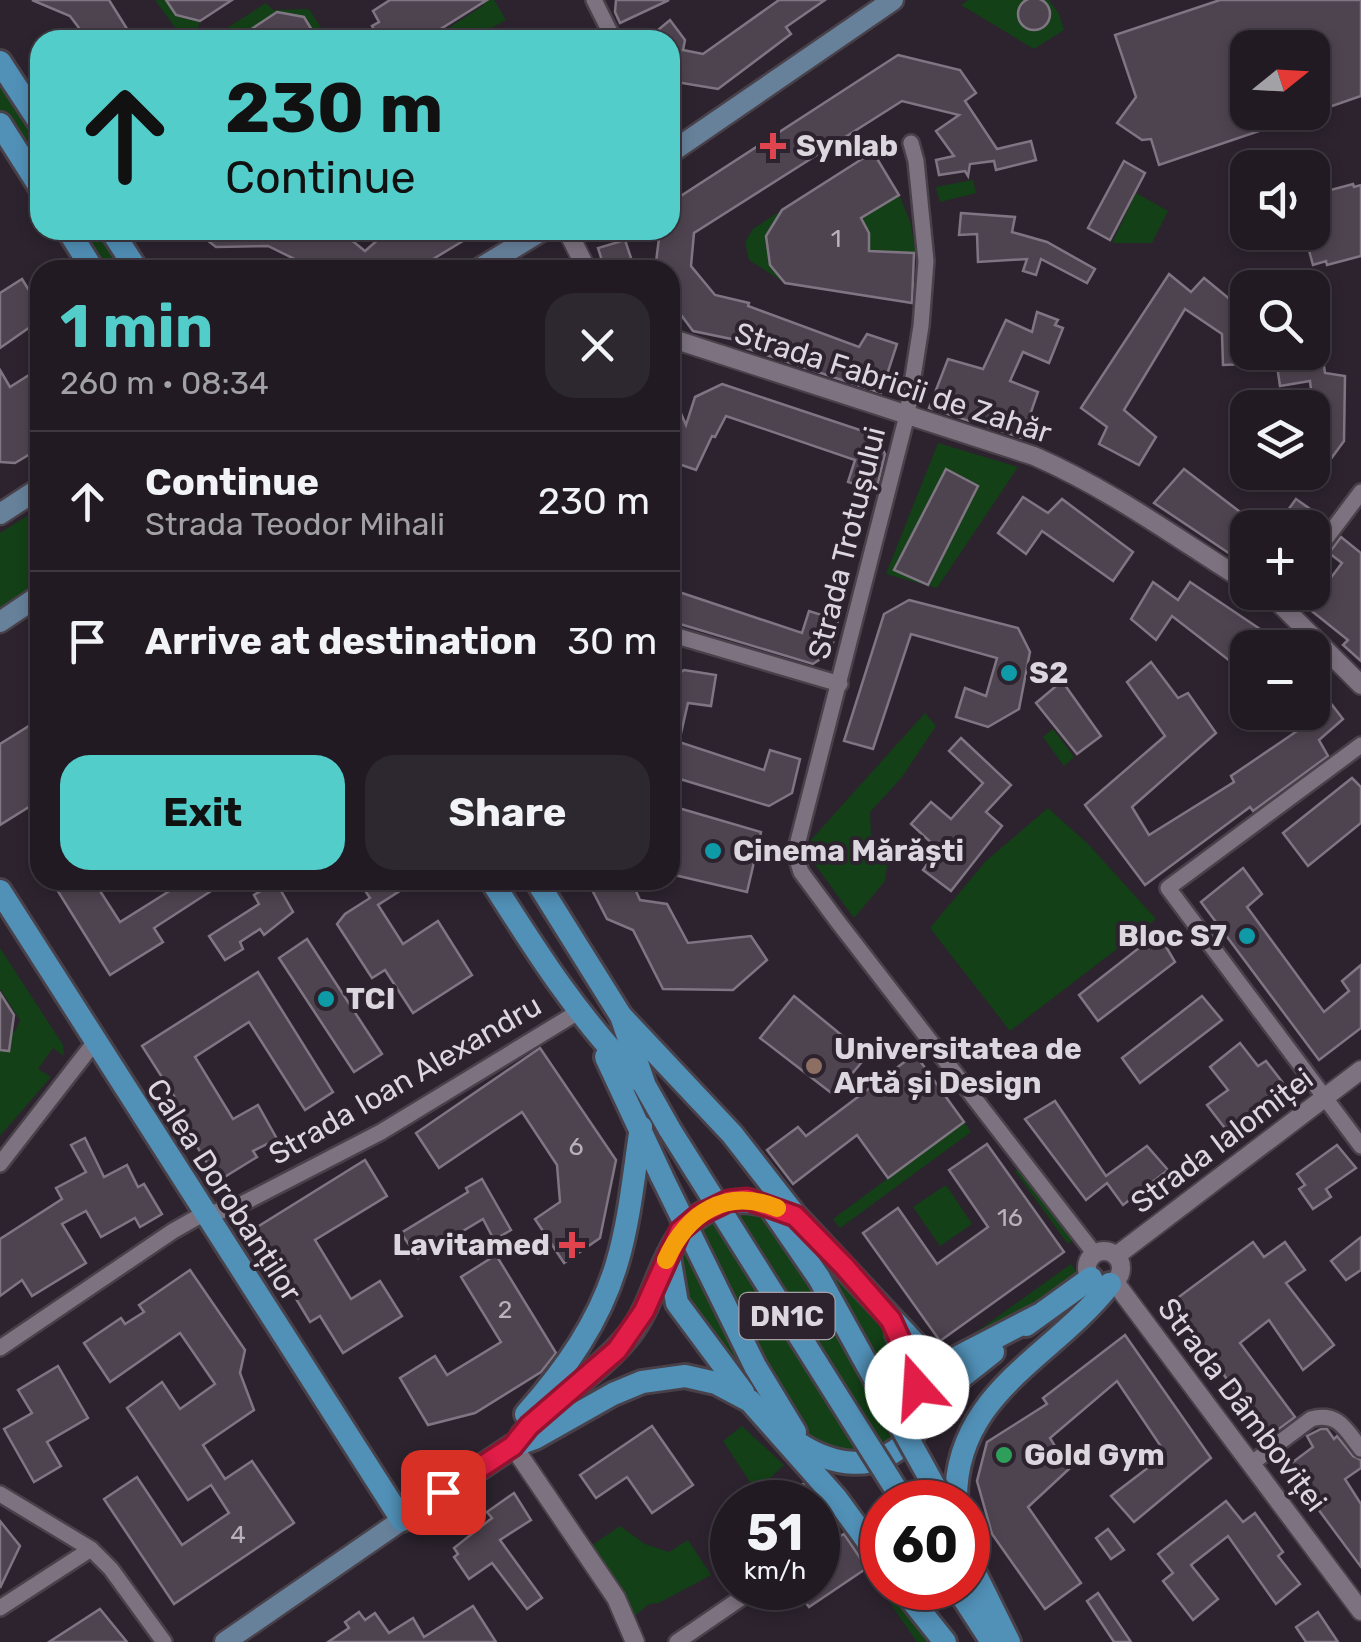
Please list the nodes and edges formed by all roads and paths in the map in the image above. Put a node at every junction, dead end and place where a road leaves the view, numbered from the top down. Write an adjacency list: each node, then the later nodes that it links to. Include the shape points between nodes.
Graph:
1 (594, 0): 3 (street)
2 (892, 0): 7 (main road)
3 (609, 30)
4 (0, 62): 5 (main road)
5 (30, 108)
6 (0, 124): 9 (main road)
7 (680, 141)
8 (910, 143): 13 (street, Strada Trotușului, via 926,261)
9 (30, 170)
10 (526, 240): 11 (main road)
11 (494, 260)
12 (680, 341): 13 (street, Strada Fabricii de Zahăr)
13 (907, 415): 18 (street, Strada Fabricii de Zahăr, via 1066,470); 23 (street, Strada Trotușului)
14 (1361, 492): 17 (street)
15 (30, 494): 16 (main road)
16 (0, 514)
17 (1330, 533)
18 (1230, 572)
19 (30, 602): 21 (main road)
20 (1294, 610): 24 (street)
21 (0, 622)
22 (680, 637): 23 (street, Strada Trotușului)
23 (840, 684): 43 (street, Strada Trotușului, via 795,853 801,872)
24 (1361, 685)
25 (1361, 745): 35 (street, via 1168,888)
26 (497, 890): 29 (main road, DN1C)
27 (542, 890): 30 (main road, DN1C)
28 (0, 891): 32 (main road, Calea Dorobanților)
29 (578, 1012): 31 (main road, DN1C); 40 (street, Strada Ioan Alexandru, via 365,1140 232,1209)
30 (621, 1016): 34 (main road, DN1C); 41 (main road, via 732,1134)
31 (596, 1036): 34 (main road, DN1C); 36 (main road)
32 (94, 1043): 38 (street); 40 (main road, Calea Dorobanților)
33 (1361, 1070): 35 (street, Strada Ialomiței)
34 (645, 1086): 56 (main road, DN1C, bridge)
35 (1324, 1099): 37 (street); 44 (street, Strada Ialomiței)
36 (641, 1126): 51 (main road, via 622,1242 604,1299 567,1366 522,1419); 52 (main road, bridge, via 756,1366)
37 (1361, 1146)
38 (0, 1164)
39 (768, 1204): 41 (main road); 42 (main road, via 728,1201 699,1215 680,1231); 57 (main road, bridge, via 819,1278)
40 (203, 1214): 48 (street, Strada Ioan Alexandru); 60 (main road, Calea Dorobanților)
41 (795, 1216): 47 (main road)
42 (669, 1254): 49 (main road, via 677,1303); 51 (main road, via 632,1332)
43 (1094, 1254): 44 (street); 45 (street, via 1087,1265)
44 (1116, 1256): 45 (street, via 1121,1269)
45 (1105, 1281): 46 (main road); 55 (street, Strada Dâmboviței); 58 (main road, via 1092,1308 984,1407 968,1433)
46 (1036, 1316): 47 (main road, via 944,1360 923,1352); 54 (main road, via 939,1397)
47 (891, 1320): 54 (main road, via 913,1370 918,1402 911,1434)
48 (0, 1348)
49 (750, 1401): 50 (main road); 51 (main road, via 702,1378 664,1377 613,1394)
50 (780, 1432): 52 (main road); 61 (main road)
51 (510, 1448): 60 (main road); 71 (street, via 598,1570)
52 (805, 1448): 54 (main road, via 858,1464)
53 (1361, 1449): 55 (street, via 1341,1423 1322,1416)
54 (897, 1450)
55 (1252, 1463): 68 (street, Strada Dâmboviței)
56 (890, 1480)
57 (931, 1480)
58 (957, 1480)
59 (0, 1494): 62 (street)
60 (402, 1520): 70 (main road)
61 (860, 1531)
62 (90, 1548): 64 (street); 69 (street)
63 (990, 1604): 75 (main road)
64 (0, 1608)
65 (724, 1610): 72 (street)
66 (920, 1610): 73 (main road)
67 (972, 1610): 74 (main road)
68 (1361, 1611)
69 (164, 1642)
70 (225, 1642)
71 (635, 1642)
72 (677, 1642)
73 (945, 1642)
74 (992, 1642)
75 (1009, 1642)

